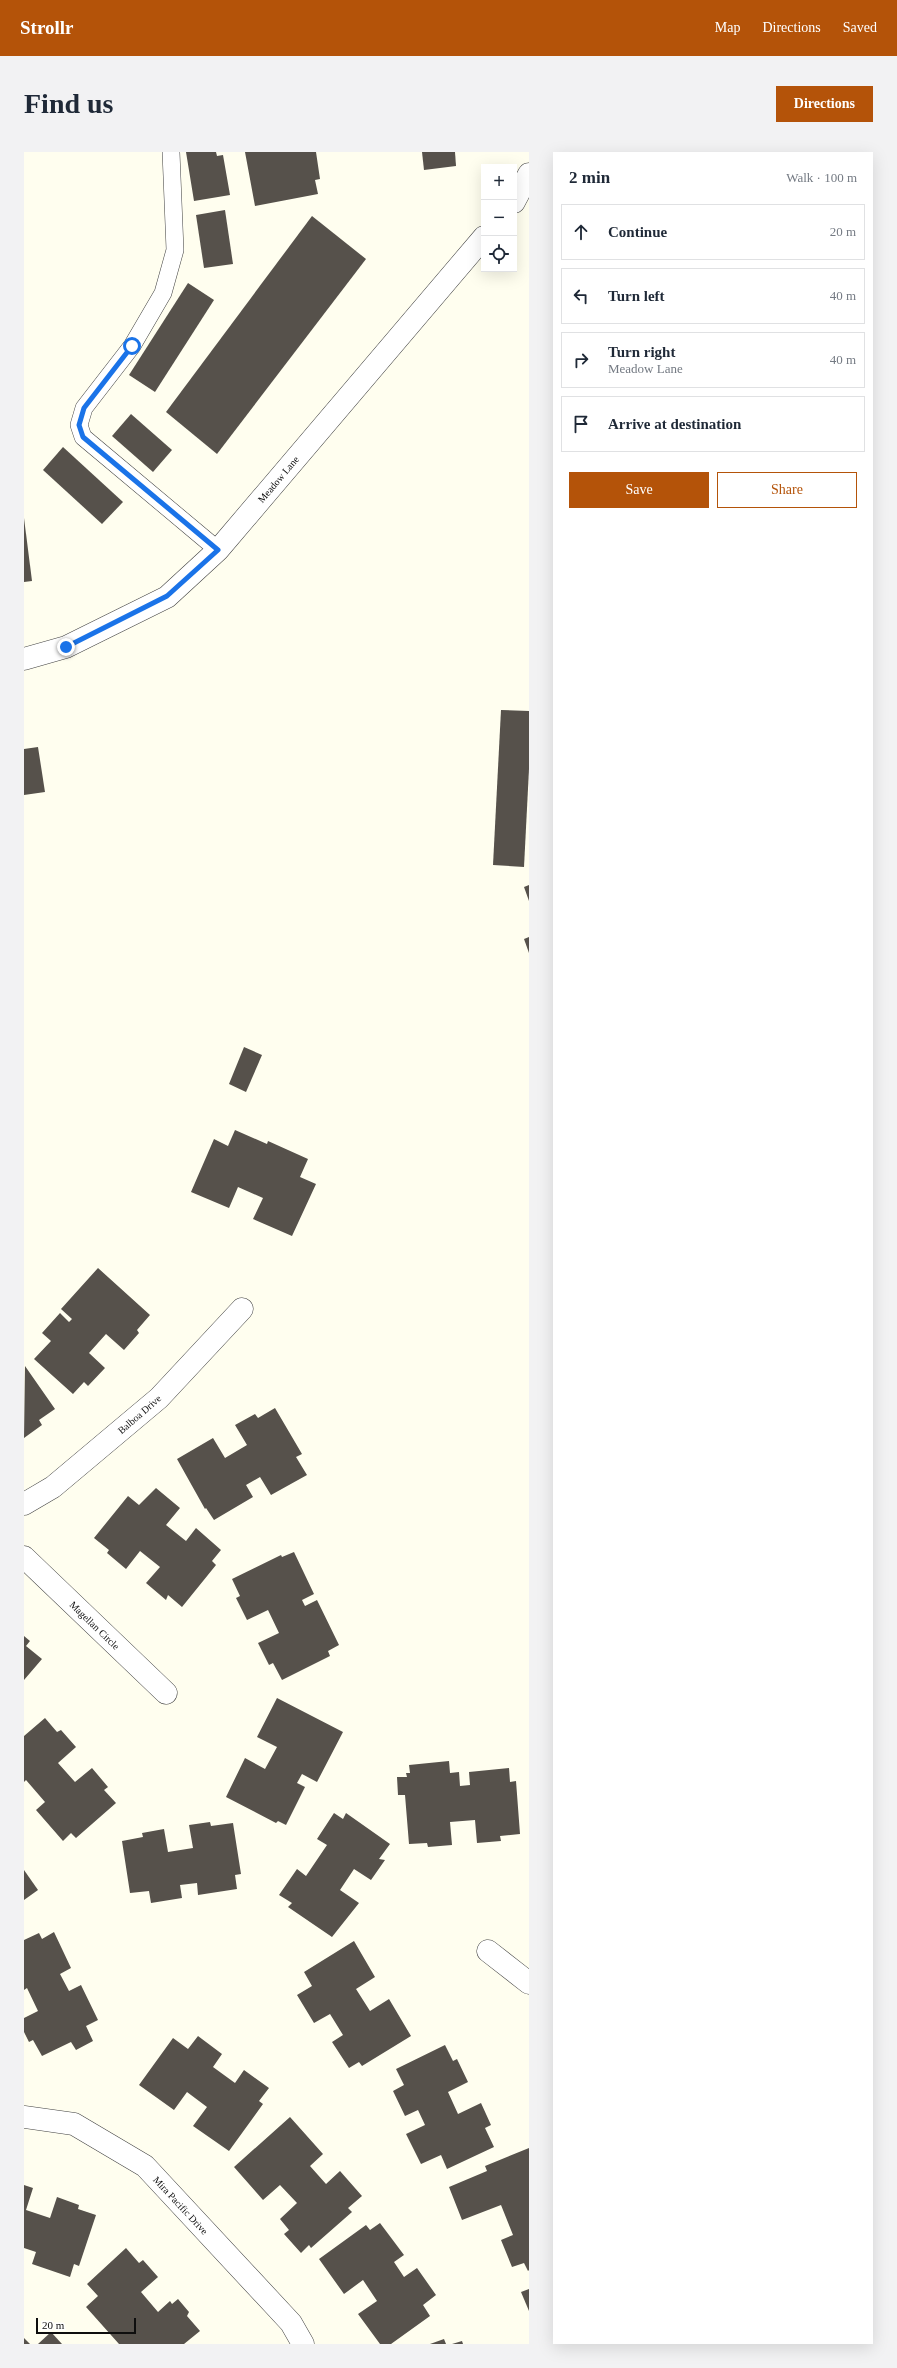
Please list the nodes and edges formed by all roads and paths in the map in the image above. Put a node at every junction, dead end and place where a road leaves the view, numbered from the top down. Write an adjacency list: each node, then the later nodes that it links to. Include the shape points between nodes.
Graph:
1 (171, 152): 5 (lane, via 176,250 163,293 132,346 84,408 79,425 83,437)
2 (529, 174): 3 (street)
3 (515, 200)
4 (481, 241): 5 (street, Meadow Lane)
5 (218, 550): 6 (street, Meadow Lane, via 167,596 66,647)
6 (24, 659)
7 (242, 1309): 8 (street, Balboa Drive, via 159,1398 52,1487)
8 (24, 1504)
9 (24, 1557): 10 (street, Magellan Circle)
10 (166, 1693)
11 (488, 1951): 12 (street)
12 (529, 1983)
13 (24, 2117): 14 (street, Mira Pacific Drive, via 74,2124 145,2166 291,2323)
14 (303, 2344)

